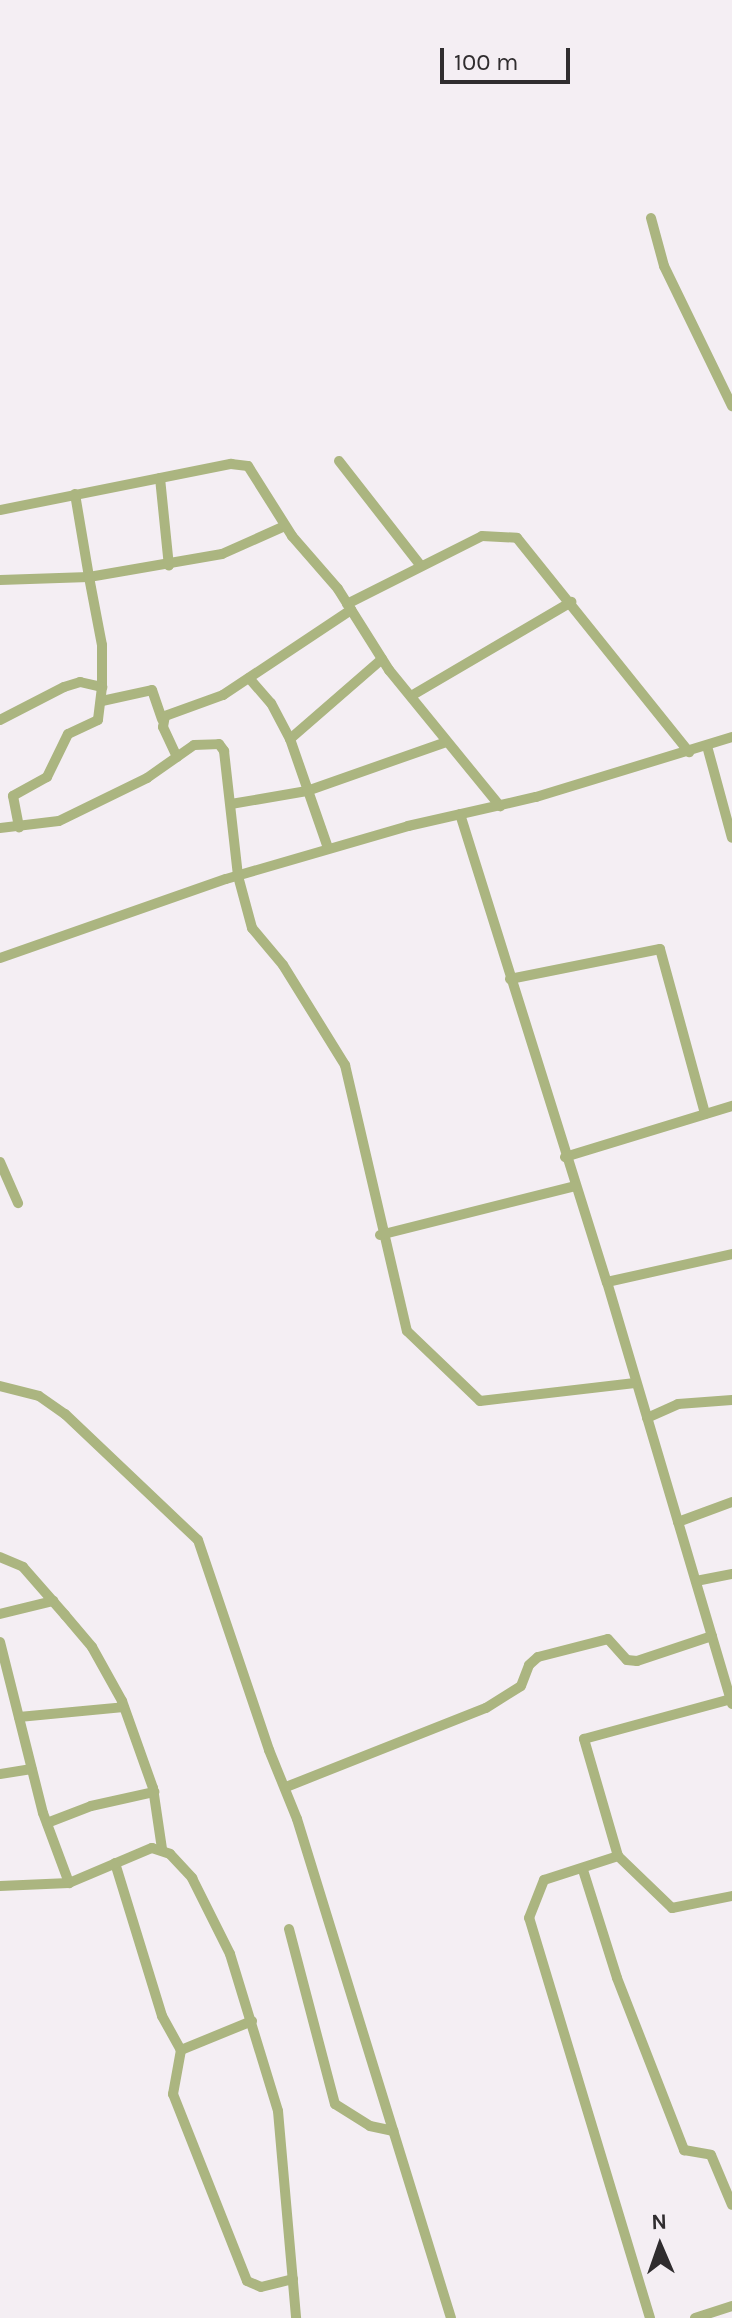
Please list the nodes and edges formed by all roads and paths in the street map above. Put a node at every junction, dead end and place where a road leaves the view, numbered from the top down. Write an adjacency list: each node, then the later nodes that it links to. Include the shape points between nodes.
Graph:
1 (651, 218): 2 (street, via 664,266)
2 (732, 406)
3 (339, 461): 9 (street)
4 (160, 478): 5 (street); 7 (street, via 243,463); 8 (street)
5 (75, 494): 6 (street); 10 (street)
6 (0, 510)
7 (285, 526): 8 (street, via 232,551); 13 (street)
8 (169, 566): 10 (street)
9 (421, 566): 12 (street, via 482,536 505,534 517,538); 13 (street)
10 (89, 577): 11 (street); 16 (street, via 104,667)
11 (0, 580)
12 (571, 602): 17 (street); 25 (street)
13 (349, 607): 14 (street); 15 (street)
14 (382, 659): 17 (street); 22 (street)
15 (249, 678): 19 (street, via 214,700); 22 (street, via 271,703)
16 (102, 687): 18 (street); 20 (street, via 80,682 64,687)
17 (411, 696): 23 (street)
18 (102, 701): 19 (street, via 152,690); 31 (street, via 98,720 60,742 47,777 13,796)
19 (162, 719): 26 (street)
20 (0, 720)
21 (732, 737): 24 (street)
22 (290, 739): 27 (street)
23 (446, 742): 27 (street); 29 (street)
24 (707, 746): 25 (street); 33 (street)
25 (689, 752): 29 (street)
26 (177, 757): 28 (street, via 202,742 219,744); 31 (street, via 147,778 59,821)
27 (307, 791): 28 (street); 34 (street)
28 (231, 804): 35 (street)
29 (500, 806): 30 (street)
30 (460, 814): 34 (street); 37 (street)
31 (19, 827): 32 (street)
32 (0, 828)
33 (732, 838)
34 (328, 848): 35 (street)
35 (238, 876): 36 (street); 44 (street, via 252,928 283,965 345,1065)
36 (0, 958)
37 (510, 979): 39 (street, via 657,947); 40 (street)
38 (732, 1106): 39 (street)
39 (705, 1114): 40 (street)
40 (565, 1157): 42 (street)
41 (0, 1162): 43 (street)
42 (575, 1186): 44 (street); 46 (street)
43 (18, 1203)
44 (380, 1235): 47 (street, via 407,1331 475,1399)
45 (732, 1254): 46 (street)
46 (607, 1282): 47 (street)
47 (635, 1383): 50 (street)
48 (0, 1386): 66 (street, via 48,1401 194,1533)
49 (732, 1400): 50 (street, via 678,1404)
50 (647, 1418): 52 (street)
51 (732, 1502): 52 (street)
52 (678, 1522): 55 (street)
53 (0, 1557): 56 (street, via 23,1567)
54 (732, 1574): 55 (street)
55 (696, 1581): 58 (street)
56 (53, 1601): 57 (street); 62 (street, via 92,1647)
57 (0, 1614)
58 (712, 1636): 61 (street); 66 (street, via 637,1661 627,1660 608,1639 538,1657 521,1686 486,1708)
59 (0, 1642): 60 (street)
60 (4, 1670): 63 (street)
61 (731, 1702): 70 (street, via 584,1739)
62 (124, 1707): 63 (street); 67 (street)
63 (19, 1717): 64 (street)
64 (32, 1769): 65 (street); 68 (street)
65 (0, 1774)
66 (286, 1787): 79 (street)
67 (154, 1792): 68 (street, via 91,1806); 69 (street)
68 (47, 1823): 73 (street)
69 (162, 1849): 71 (street); 77 (street, via 192,1878 223,1935)
70 (618, 1856): 72 (street); 75 (street, via 672,1908)
71 (115, 1863): 73 (street); 78 (street, via 162,2016)
72 (583, 1870): 80 (street, via 617,1978 684,2150 711,2155); 85 (street, via 541,1882 530,1932)
73 (69, 1883): 74 (street)
74 (0, 1886)
75 (732, 1896)
76 (289, 1929): 79 (street, via 321,2068 335,2104 370,2126)
77 (252, 2021): 78 (street); 81 (street, via 286,2160)
78 (181, 2050): 81 (street, via 175,2103 247,2281 261,2287)
79 (393, 2131): 84 (street)
80 (732, 2205)
81 (293, 2279): 83 (street)
82 (732, 2306): 86 (street)
83 (296, 2318)
84 (451, 2318)
85 (650, 2318)
86 (695, 2318)

